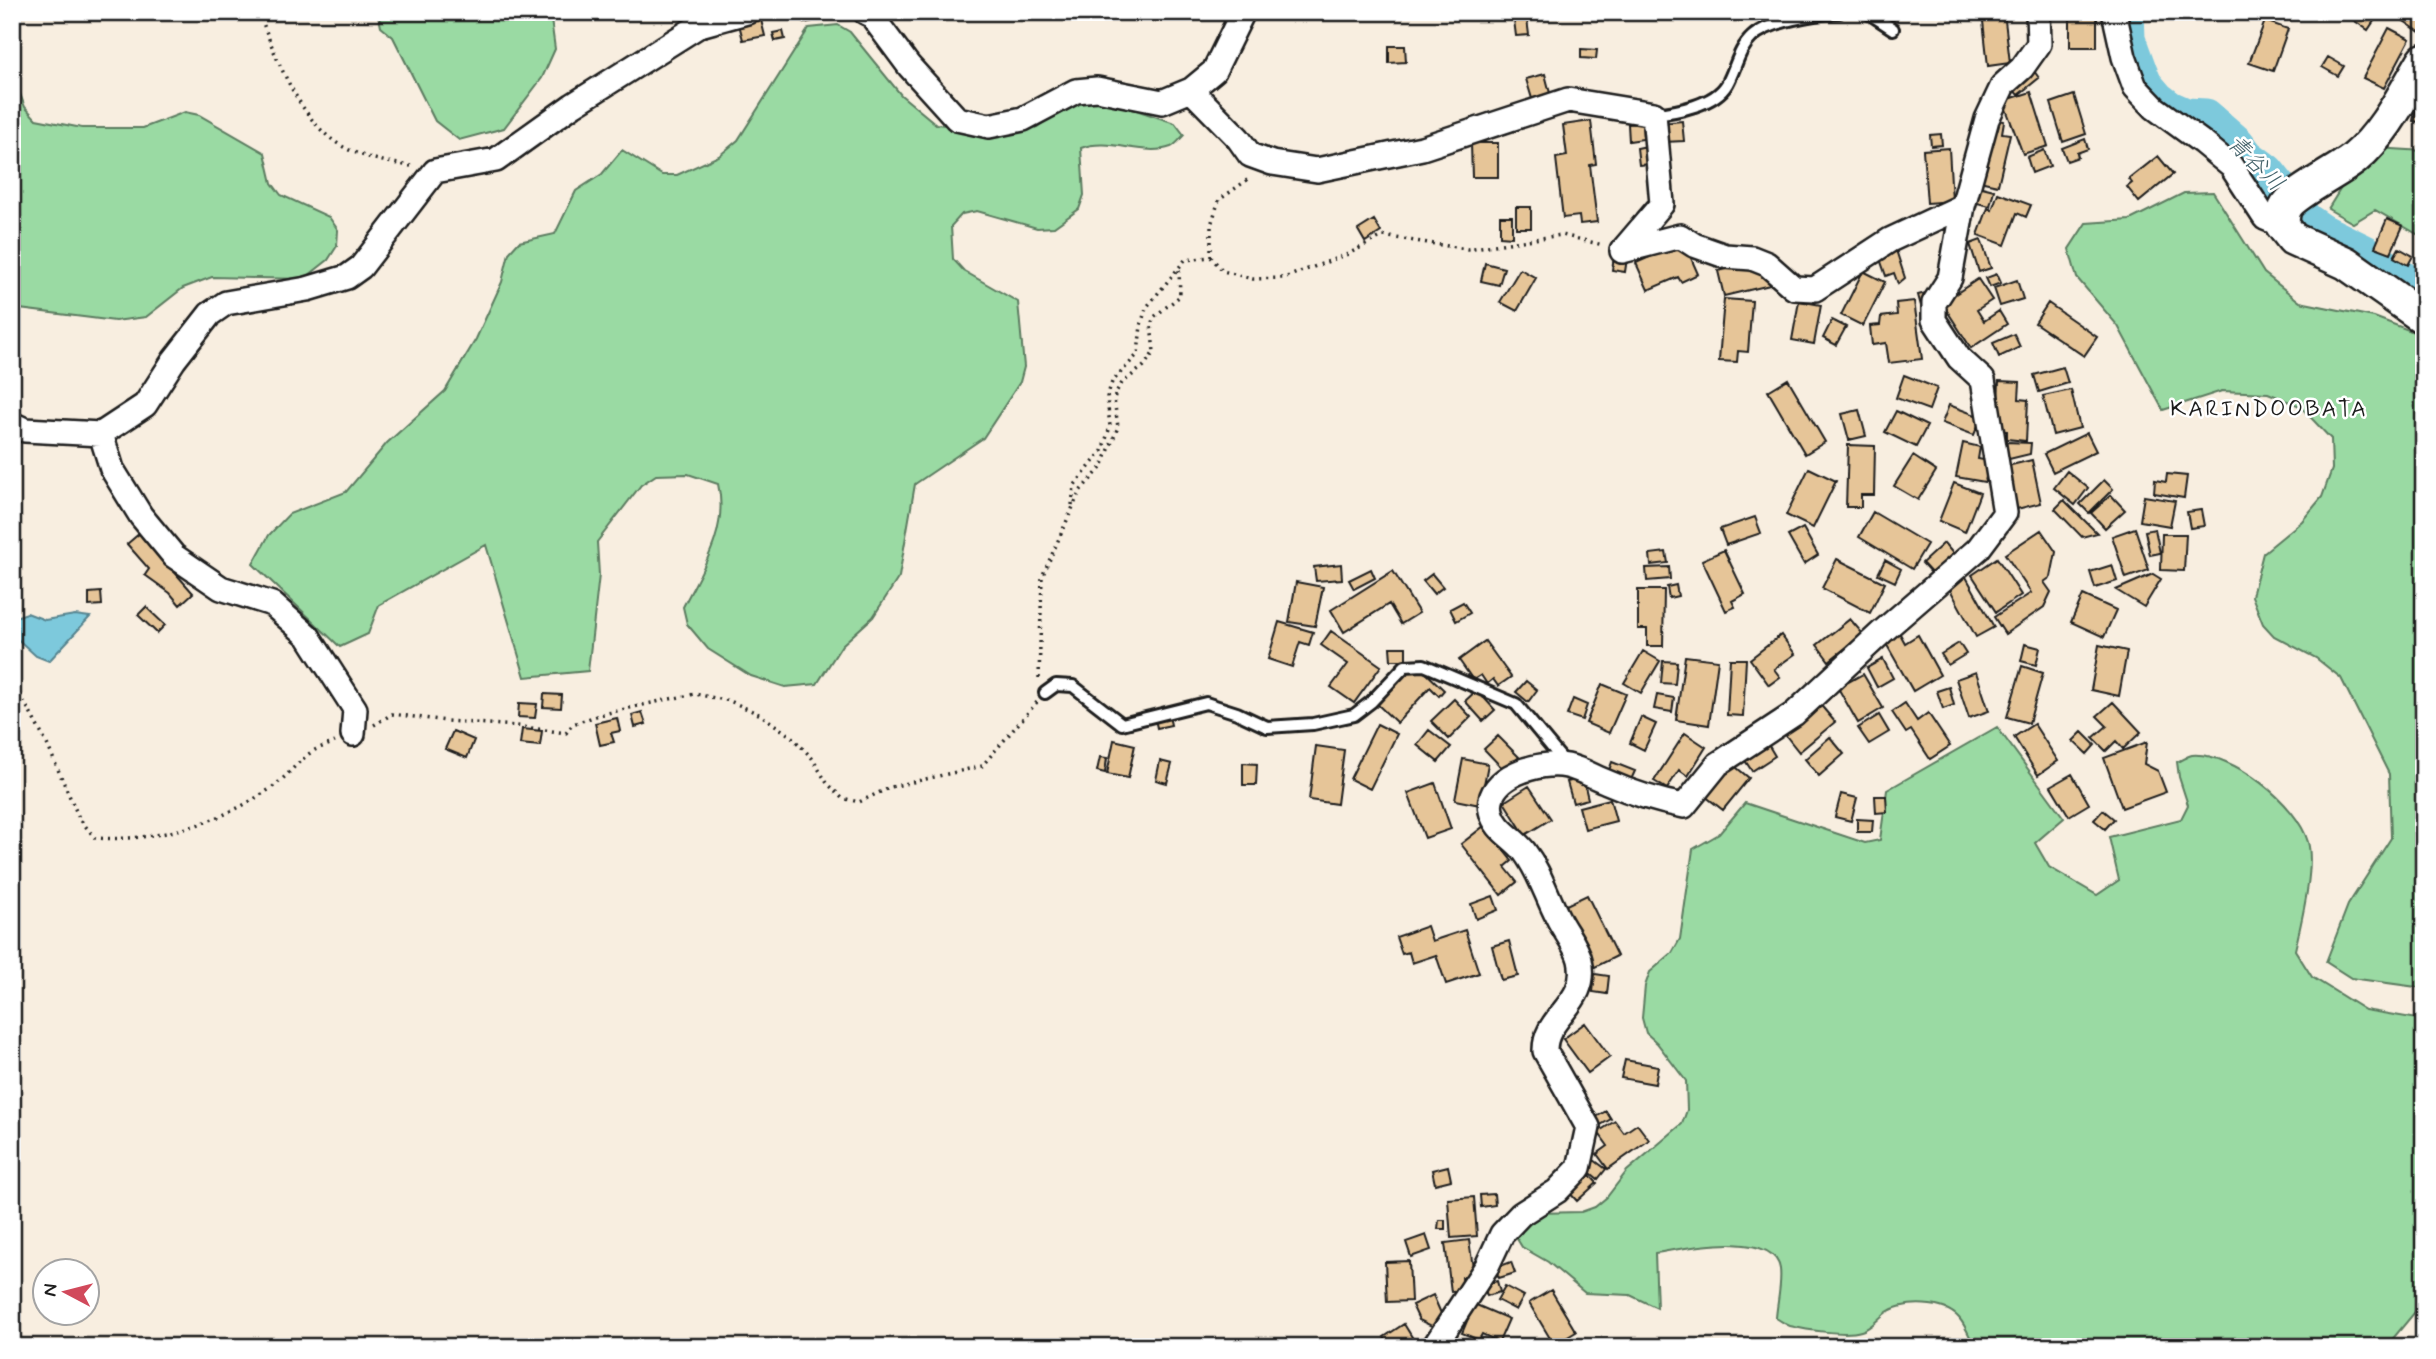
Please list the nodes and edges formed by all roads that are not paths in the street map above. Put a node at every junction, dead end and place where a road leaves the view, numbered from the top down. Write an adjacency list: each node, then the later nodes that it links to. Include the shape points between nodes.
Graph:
1 (747, 12): 16 (street, via 700,25 496,160 435,171 361,267 347,276 307,289 226,303 210,314 145,405)
2 (865, 12): 10 (street, via 957,119 989,126 1023,120 1076,91 1097,89 1162,102)
3 (1243, 12): 10 (street, via 1214,71)
4 (1839, 12): 11 (lane, via 1798,18 1753,35 1726,86 1713,97 1679,112)
5 (1867, 12): 8 (lane)
6 (2038, 12): 12 (street, via 2039,44 2003,85 1987,119)
7 (2115, 12): 13 (street, via 2135,87 2155,108 2231,166 2265,218)
8 (1893, 29)
9 (2424, 60): 13 (main road, via 2385,124 2357,157)
10 (1191, 90): 11 (street, via 1250,155 1317,170 1422,148 1569,100)
11 (1654, 114): 12 (street, via 1662,205 1622,251 1680,236 1725,256 1767,264 1794,289 1815,289 1890,240)
12 (1963, 206): 19 (street, via 1950,278 1934,303 1934,320 1959,358 1983,380 2005,513 1978,549 1794,714 1718,764 1684,806 1659,802)
13 (2290, 208): 14 (main road, via 2293,239 2346,263)
14 (2424, 318)
15 (12, 424): 16 (street, via 25,430)
16 (102, 435): 18 (street, via 113,469 141,516 174,556 221,588 272,604 308,636 355,709)
17 (1045, 693): 19 (lane, via 1056,685 1073,686 1122,724 1206,703 1268,727 1313,724 1354,715 1405,666 1423,665 1516,704)
18 (353, 734)
19 (1566, 766): 20 (street, via 1514,773 1490,798 1501,831 1523,849 1540,874 1580,959 1582,985 1545,1038 1545,1051 1588,1127 1579,1168 1502,1234 1487,1266)
20 (1434, 1347)

